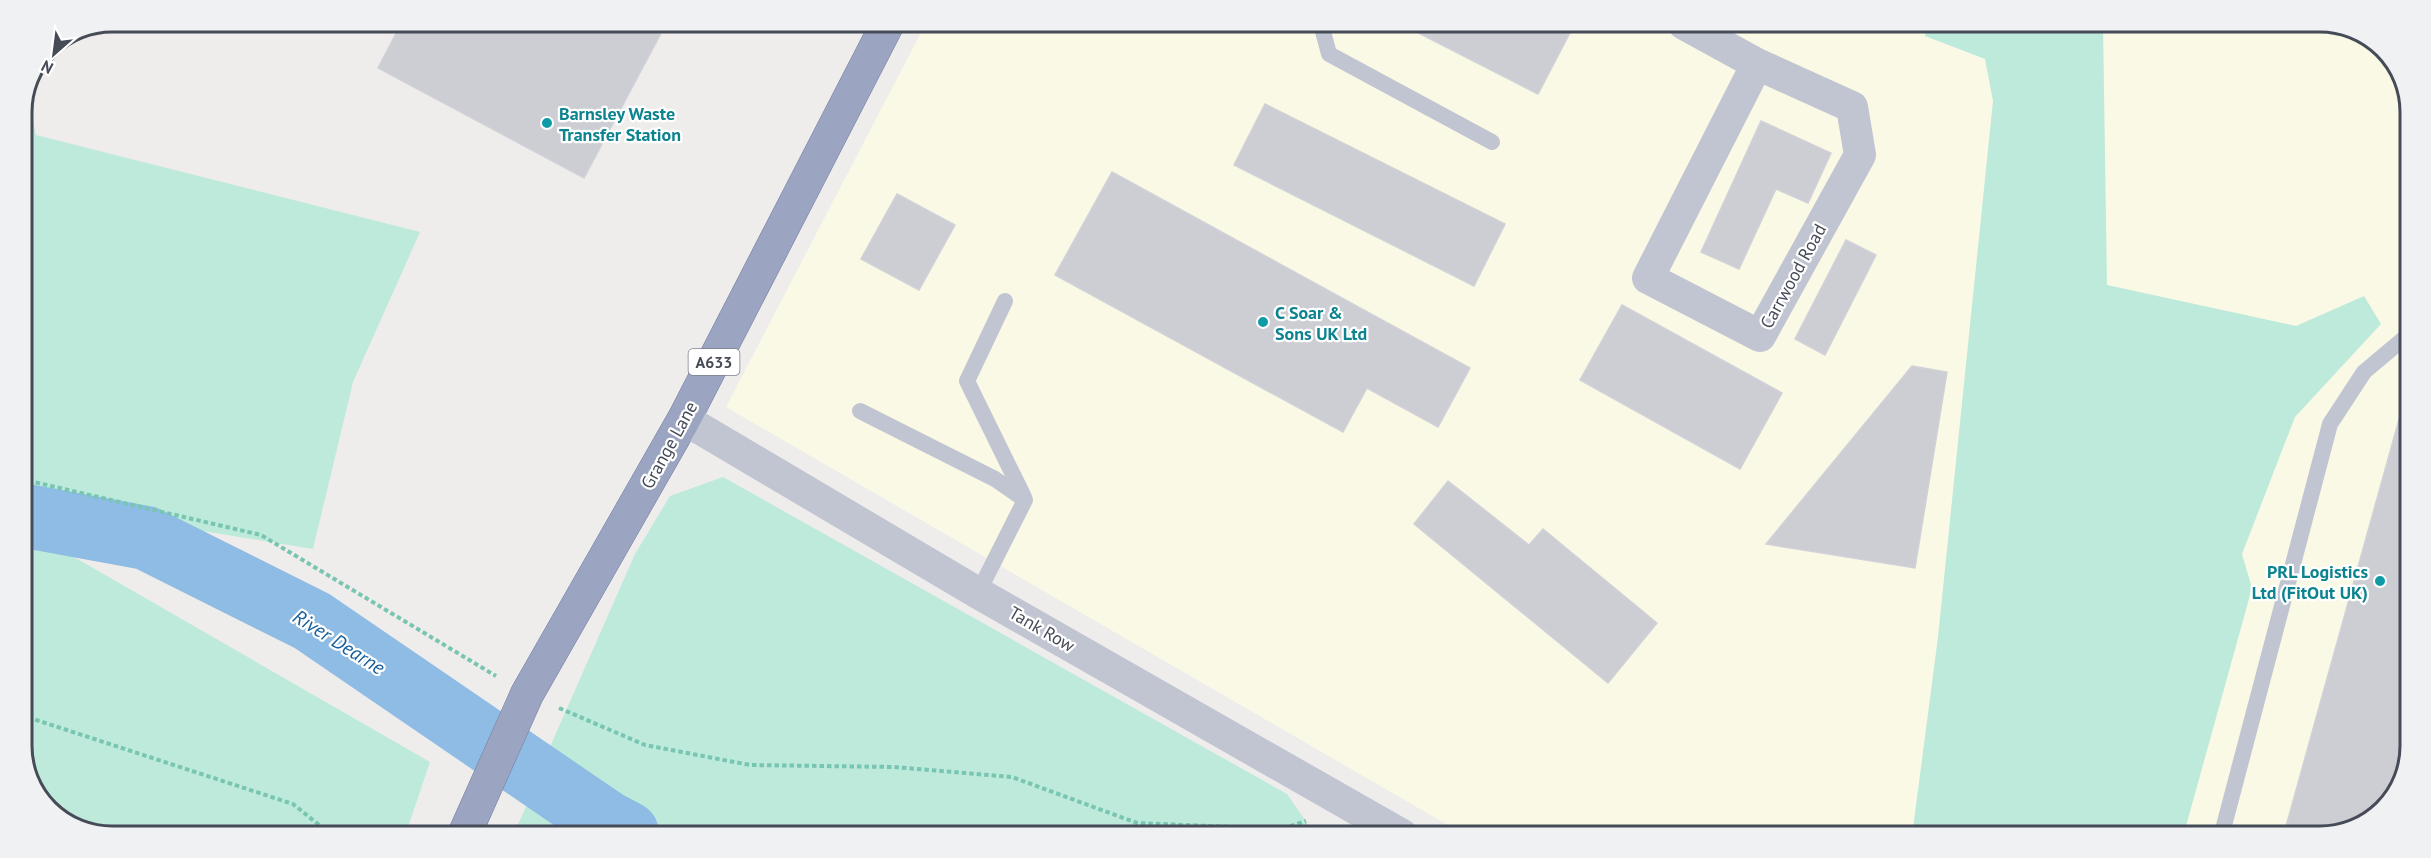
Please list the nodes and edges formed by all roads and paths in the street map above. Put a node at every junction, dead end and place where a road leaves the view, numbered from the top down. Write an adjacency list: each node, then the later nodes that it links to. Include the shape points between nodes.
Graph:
1 (884, 31): 9 (highway, Grange Lane / A633)
2 (1324, 31): 5 (lane, via 1329,54)
3 (1697, 31): 4 (street, Carrwood Road)
4 (1757, 64): 4 (street, Carrwood Road, via 1852,107 1860,155 1760,336 1648,278)
5 (1492, 141)
6 (1005, 301): 11 (lane, via 967,381)
7 (2399, 342): 21 (lane, via 2364,372 2330,424)
8 (860, 411): 11 (lane, via 986,474)
9 (684, 419): 12 (street, Tank Row); 13 (highway, Grange Lane / A633)
10 (32, 482): 13 (path, via 261,535)
11 (1025, 500): 12 (lane)
12 (978, 593): 15 (street, Tank Row)
13 (527, 694): 16 (highway, Grange Lane / A633); 18 (path, via 645,745 750,765 894,767 1012,777 1137,823)
14 (32, 719): 17 (path, via 293,804)
15 (1350, 807): 19 (path); 20 (street, Tank Row)
16 (469, 824)
17 (320, 826)
18 (1210, 826)
19 (1291, 826)
20 (1385, 826)
21 (2225, 826)

